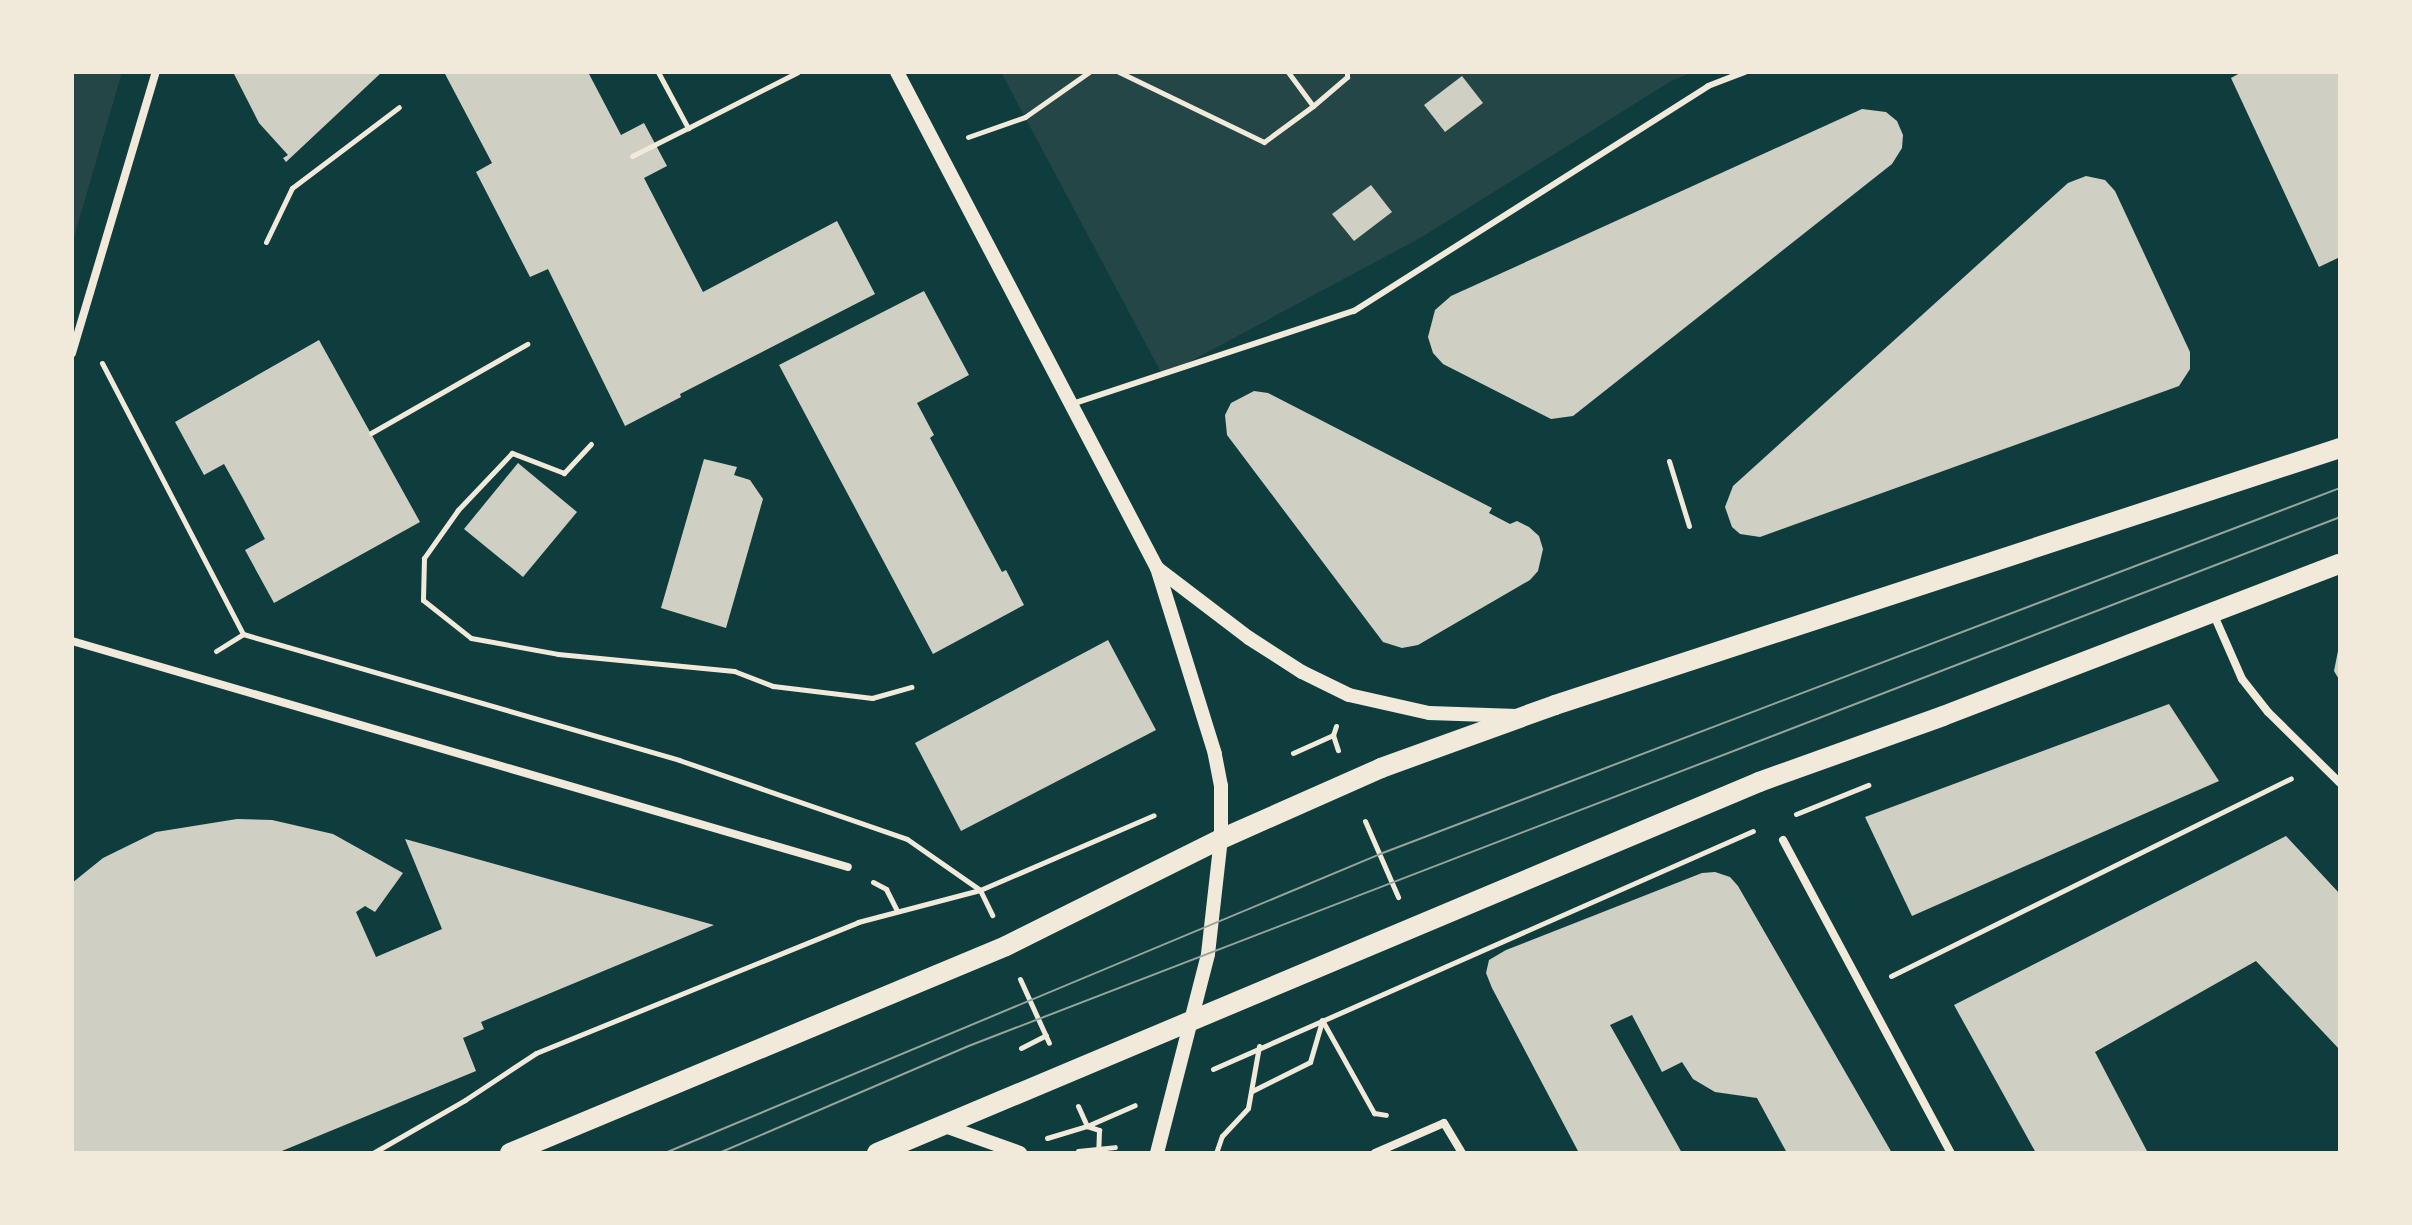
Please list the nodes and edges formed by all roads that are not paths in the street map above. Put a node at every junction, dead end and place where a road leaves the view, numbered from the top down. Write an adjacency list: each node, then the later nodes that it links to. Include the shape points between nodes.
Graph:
1 (156, 72): 4 (street)
2 (897, 72): 5 (street)
3 (1745, 72): 5 (lane, via 1708,86 1354,311)
4 (72, 353)
5 (1072, 404): 8 (street)
6 (2340, 448): 11 (main road)
7 (2340, 564): 9 (main road)
8 (1157, 568): 11 (street, via 1249,638 1349,695 1429,713); 13 (street, via 1211,739 1221,786)
9 (2212, 612): 12 (street, via 2242,679); 16 (main road, via 1759,782)
10 (72, 641): 15 (street)
11 (1521, 716): 13 (main road, via 1381,768)
12 (2340, 783)
13 (1221, 839): 16 (street, via 1208,954); 18 (main road, via 1006,946)
14 (1783, 840): 24 (street)
15 (848, 867)
16 (1192, 1022): 17 (main road); 21 (street)
17 (941, 1125): 19 (main road); 20 (street)
18 (510, 1153)
19 (877, 1153)
20 (1020, 1153)
21 (1157, 1153)
22 (1375, 1153): 23 (street, via 1444,1123)
23 (1462, 1153)
24 (1951, 1153)

